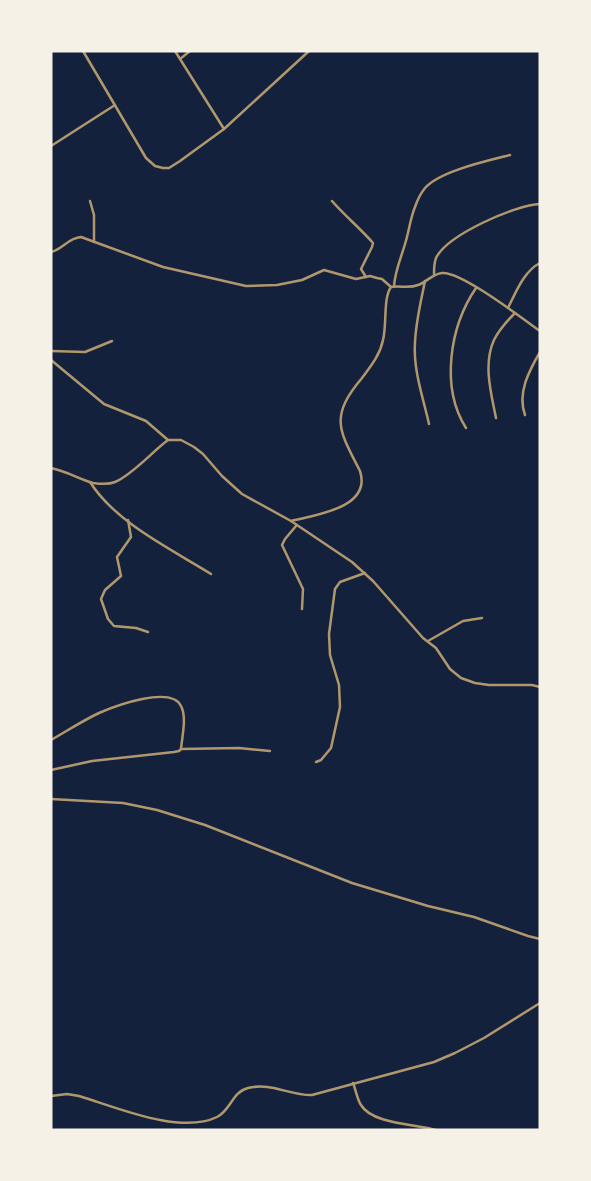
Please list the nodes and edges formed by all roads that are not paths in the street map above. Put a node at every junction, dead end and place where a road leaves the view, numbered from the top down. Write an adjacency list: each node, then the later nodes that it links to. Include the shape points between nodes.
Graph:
1 (83, 51): 6 (street)
2 (175, 51): 5 (street)
3 (190, 51): 5 (street)
4 (309, 51): 7 (street)
5 (180, 59): 7 (street)
6 (115, 104): 7 (street, via 146,158 159,168 169,168); 8 (street)
7 (224, 129)
8 (51, 146)
9 (510, 155): 19 (street, via 468,166 424,189 411,217)
10 (90, 201): 13 (street)
11 (332, 201): 17 (street, via 373,243 361,269)
12 (540, 204): 16 (street, via 498,215 456,239 436,257)
13 (94, 242): 14 (street, via 72,238); 17 (street, via 163,267 246,286 302,280 324,271)
14 (51, 252)
15 (540, 262): 21 (street, via 522,281)
16 (434, 274): 18 (street); 20 (street, via 455,275)
17 (366, 277): 19 (street)
18 (425, 281): 19 (street, via 413,287); 30 (street, via 415,351)
19 (393, 286): 36 (street, via 387,295 380,348 340,416 341,430 362,477 361,486 344,506)
20 (476, 288): 21 (street); 31 (street, via 463,310 451,365 457,408)
21 (508, 308): 22 (street)
22 (515, 313): 23 (street); 29 (street, via 490,354 489,382)
23 (540, 331)
24 (112, 341): 25 (street, via 85,352)
25 (51, 351)
26 (540, 352): 28 (street, via 524,387)
27 (51, 360): 32 (street, via 104,404 146,421)
28 (525, 415)
29 (496, 418)
30 (429, 424)
31 (466, 428)
32 (168, 440): 34 (street, via 116,482); 36 (street, via 194,447 242,494)
33 (51, 468): 34 (street)
34 (89, 482): 35 (street)
35 (128, 520): 39 (street); 42 (street, via 131,537 117,557 121,576 101,599 114,626)
36 (291, 521): 37 (street)
37 (296, 526): 38 (street); 40 (street, via 282,545 303,589)
38 (365, 573): 43 (street); 48 (street, via 340,582 335,589 329,634 340,707 331,748)
39 (211, 574)
40 (302, 610)
41 (482, 618): 43 (street, via 463,621)
42 (148, 632)
43 (429, 641): 44 (street, via 461,678 489,685)
44 (540, 687)
45 (51, 740): 46 (street, via 98,713 167,696 181,706)
46 (181, 749): 47 (street); 49 (street)
47 (270, 751)
48 (316, 762)
49 (51, 770)
50 (51, 799): 51 (street, via 158,810 352,883)
51 (540, 939)
52 (540, 1003): 53 (street, via 455,1054)
53 (353, 1083): 54 (street, via 307,1096 266,1086 246,1088 218,1117 196,1122 164,1121 68,1094); 55 (street, via 368,1112)
54 (51, 1096)
55 (436, 1130)

